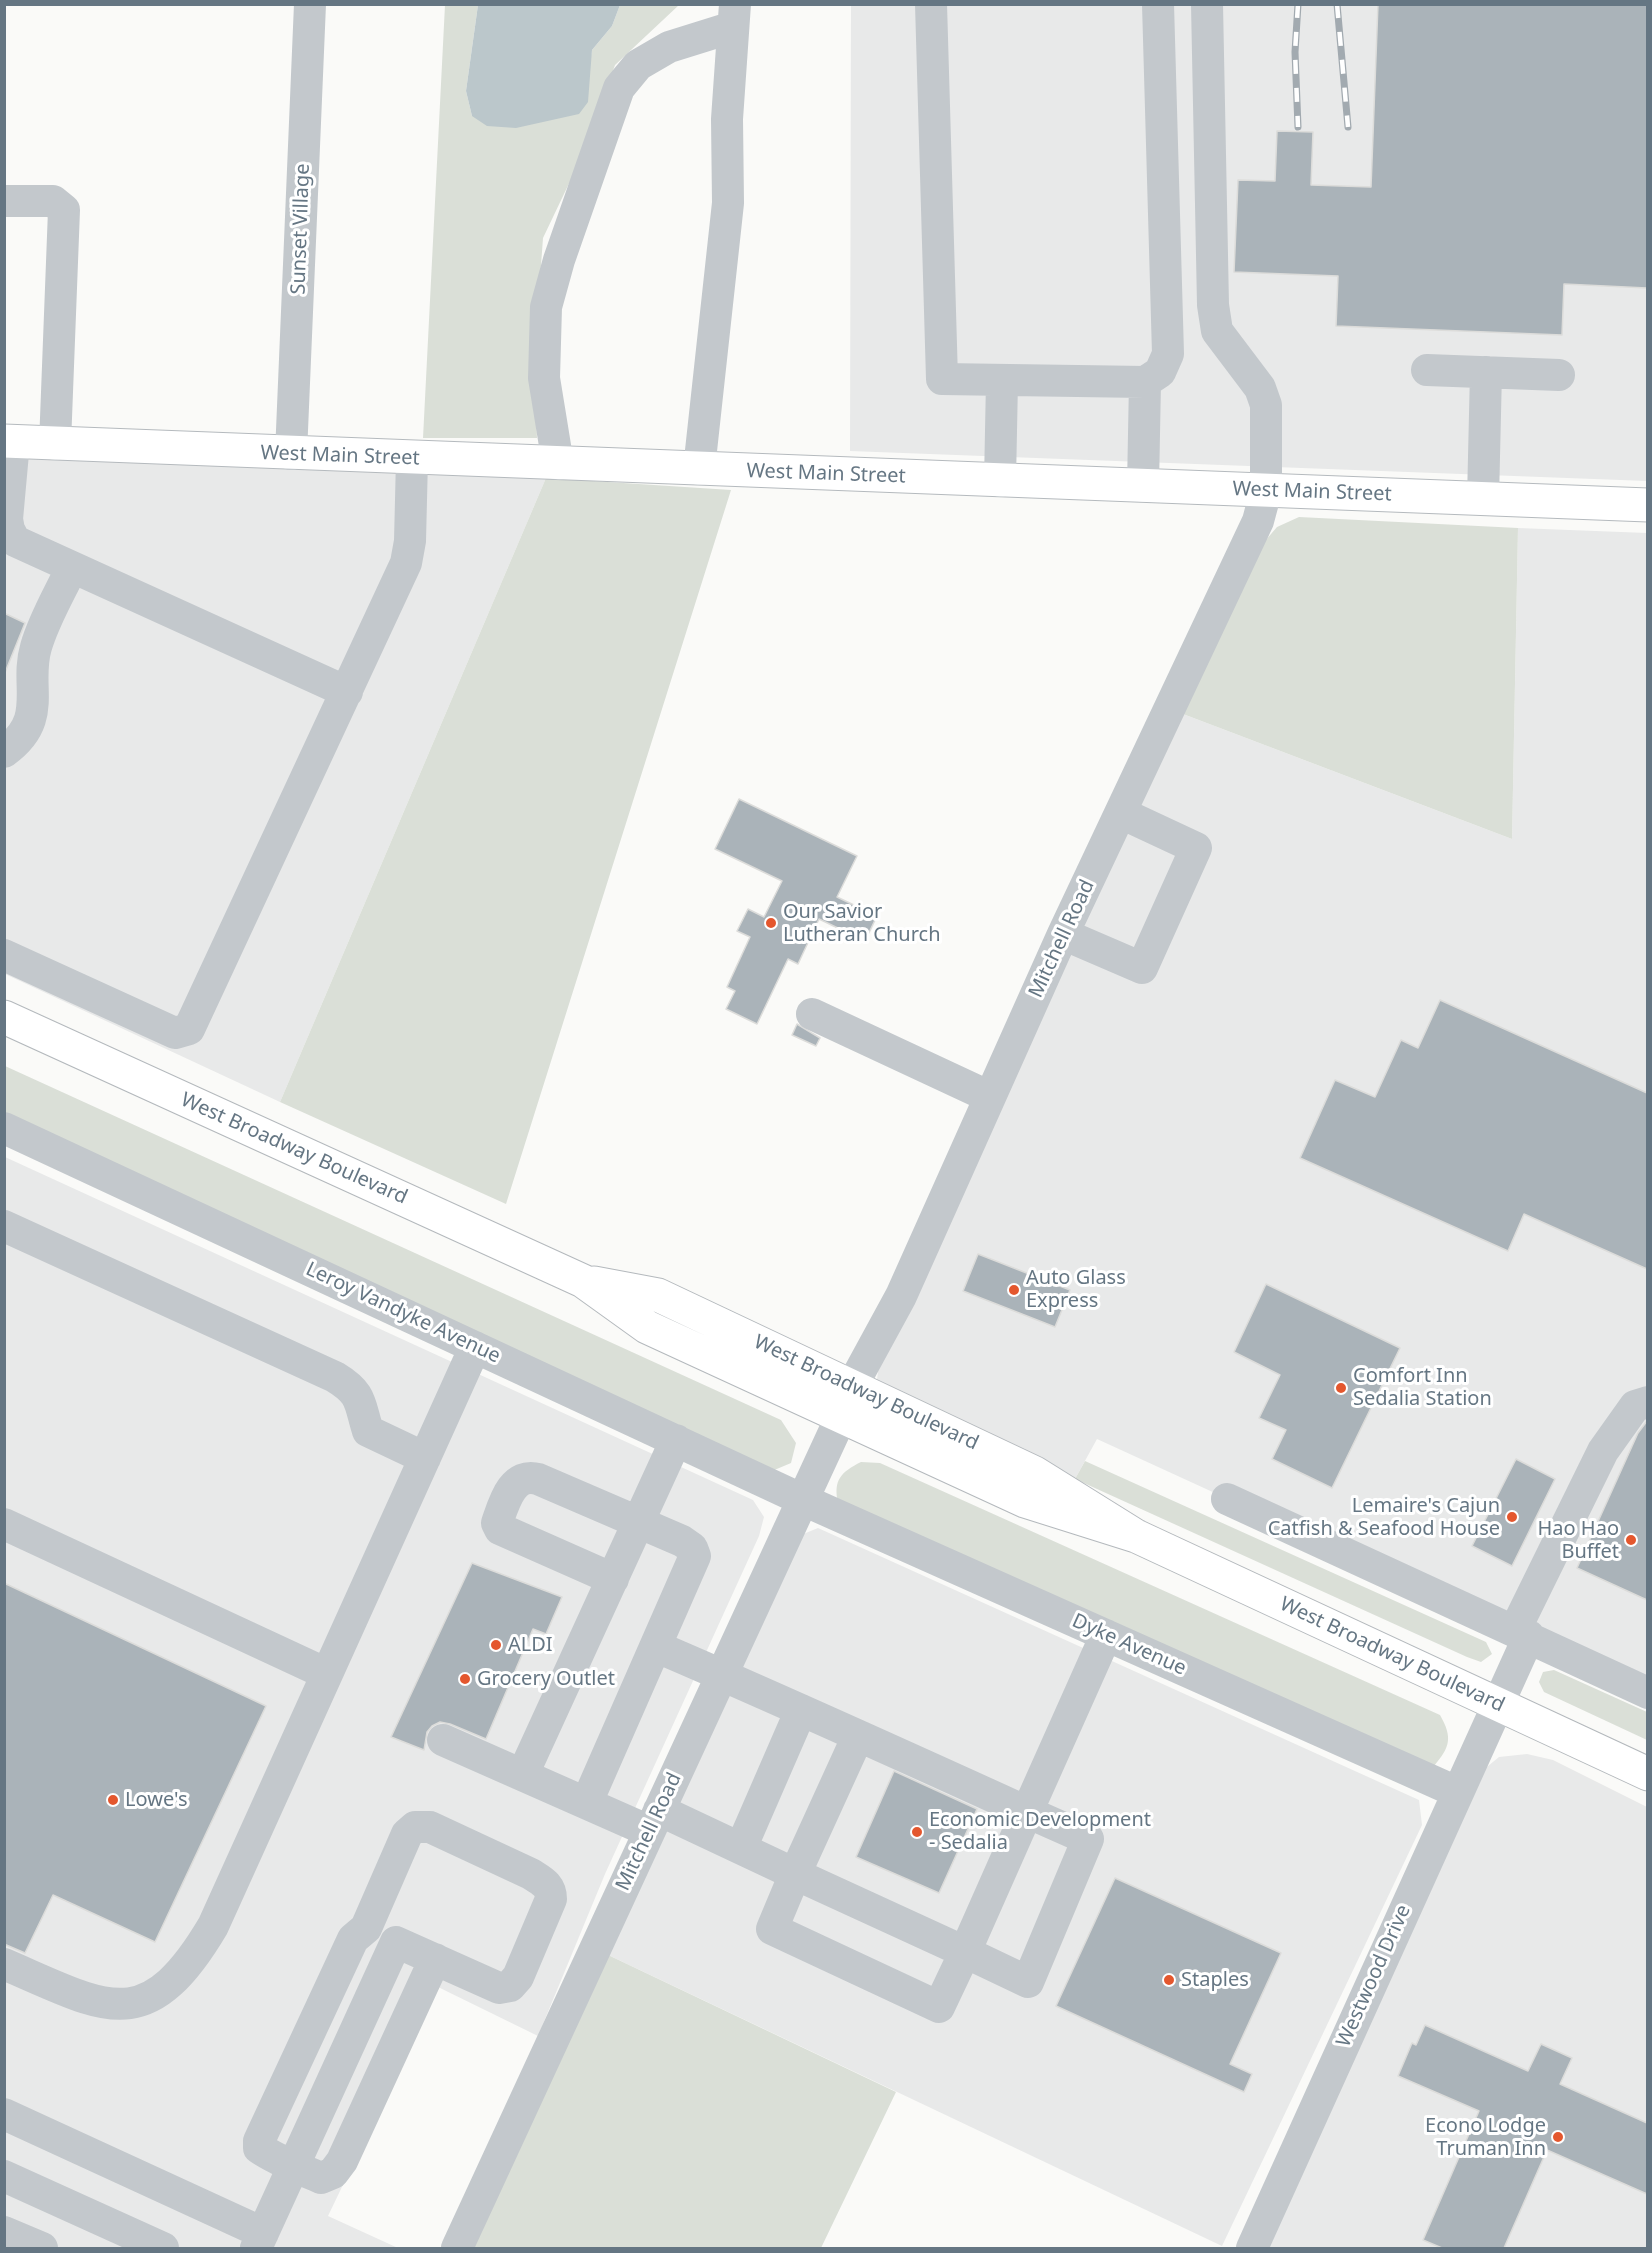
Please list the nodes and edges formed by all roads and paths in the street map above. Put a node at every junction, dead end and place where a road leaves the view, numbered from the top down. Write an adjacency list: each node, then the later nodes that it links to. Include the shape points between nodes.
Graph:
1 (310, 4): 14 (street, Sunset Village)
2 (931, 4): 10 (street, via 942,379)
3 (1158, 4): 11 (street, via 1168,354 1160,372)
4 (1207, 4): 20 (street, Mitchell Road, via 1213,305 1217,331 1260,388 1266,405)
5 (734, 16): 16 (street, via 639,65 619,88 546,307 544,378); 17 (street, via 728,203)
6 (4, 201): 13 (street, via 53,201 64,210)
7 (1427, 370): 8 (street)
8 (1486, 372): 9 (street); 21 (street)
9 (1559, 375)
10 (1002, 381): 11 (street); 18 (street)
11 (1145, 382): 19 (street)
12 (10, 442): 13 (main road, West Main Street); 23 (street, via 9,530 15,541)
13 (55, 444): 14 (main road, West Main Street)
14 (291, 454): 15 (main road, West Main Street)
15 (412, 459): 16 (main road, West Main Street); 24 (street, via 406,563)
16 (558, 464): 17 (main road, West Main Street)
17 (699, 469): 18 (main road, West Main Street)
18 (1000, 481): 19 (main road, West Main Street)
19 (1143, 486): 20 (main road, West Main Street)
20 (1266, 491): 21 (main road, West Main Street); 26 (street, Mitchell Road, via 1258,521)
21 (1483, 499): 22 (main road, West Main Street)
22 (1647, 505)
23 (72, 567): 24 (street); 25 (street, via 33,655 34,709 21,737)
24 (347, 692): 28 (street, via 189,1029 176,1033)
25 (4, 752)
26 (1120, 813): 27 (street, Mitchell Road); 27 (street, via 1196,848 1142,968)
27 (1064, 934): 31 (street, Mitchell Road)
28 (4, 955)
29 (812, 1014): 31 (street)
30 (4, 1017): 35 (main road, West Broadway Boulevard, via 584,1281 647,1327)
31 (990, 1097): 35 (street, Mitchell Road, via 901,1296)
32 (4, 1128): 34 (street, Leroy Vandyke Avenue)
33 (4, 1226): 38 (street, via 335,1377 358,1395 368,1431)
34 (475, 1347): 37 (street, Leroy Vandyke Avenue); 38 (street)
35 (847, 1400): 39 (street, Mitchell Road); 50 (main road, West Broadway Boulevard, via 1025,1501 1136,1536)
36 (1647, 1402): 44 (street, Westwood Drive, via 1635,1406 1603,1451)
37 (676, 1440): 39 (street, Leroy Vandyke Avenue); 41 (street)
38 (425, 1458): 47 (street)
39 (801, 1499): 45 (street, Dyke Avenue); 48 (street, Mitchell Road)
40 (1227, 1499): 44 (street)
41 (639, 1523): 43 (street); 43 (street, via 528,1476 512,1488 497,1523 500,1529); 46 (street, via 682,1541 696,1556)
42 (4, 1524): 47 (street)
43 (613, 1579): 54 (street)
44 (1522, 1633): 49 (street); 50 (street, Westwood Drive)
45 (1106, 1635): 56 (street, Dyke Avenue); 58 (street)
46 (657, 1647): 48 (street); 57 (street)
47 (327, 1674): 66 (street, via 213,1926 172,1982 158,1993 115,2006 92,2002)
48 (721, 1674): 51 (street); 59 (street, Mitchell Road)
49 (1647, 1692)
50 (1497, 1704): 55 (main road, West Broadway Boulevard); 56 (street, Westwood Drive)
51 (801, 1710): 52 (street); 60 (street)
52 (858, 1736): 58 (street); 61 (street)
53 (443, 1740): 54 (street)
54 (523, 1774): 57 (street)
55 (1647, 1774)
56 (1457, 1792): 75 (street, Westwood Drive)
57 (587, 1802): 59 (street)
58 (1027, 1812): 64 (street); 64 (street, via 1088,1839 1028,1982)
59 (654, 1820): 60 (street); 74 (street, Mitchell Road)
60 (741, 1848): 61 (street)
61 (795, 1874): 64 (street); 64 (street, via 772,1929 939,2007)
62 (366, 1928): 63 (street); 65 (street, via 407,1834 421,1826 531,1874 551,1891 518,1977 510,1986 499,1988); 68 (street, via 352,1939 259,2141 259,2148)
63 (396, 1942): 65 (street); 68 (street)
64 (965, 1952)
65 (435, 1959): 68 (street, via 342,2161 333,2173 321,2178)
66 (4, 1964)
67 (4, 2114): 71 (street)
68 (294, 2166): 71 (street)
69 (4, 2176): 73 (street)
70 (4, 2232): 72 (street)
71 (260, 2241)
72 (42, 2248)
73 (163, 2248)
74 (457, 2248)
75 (1252, 2248)

